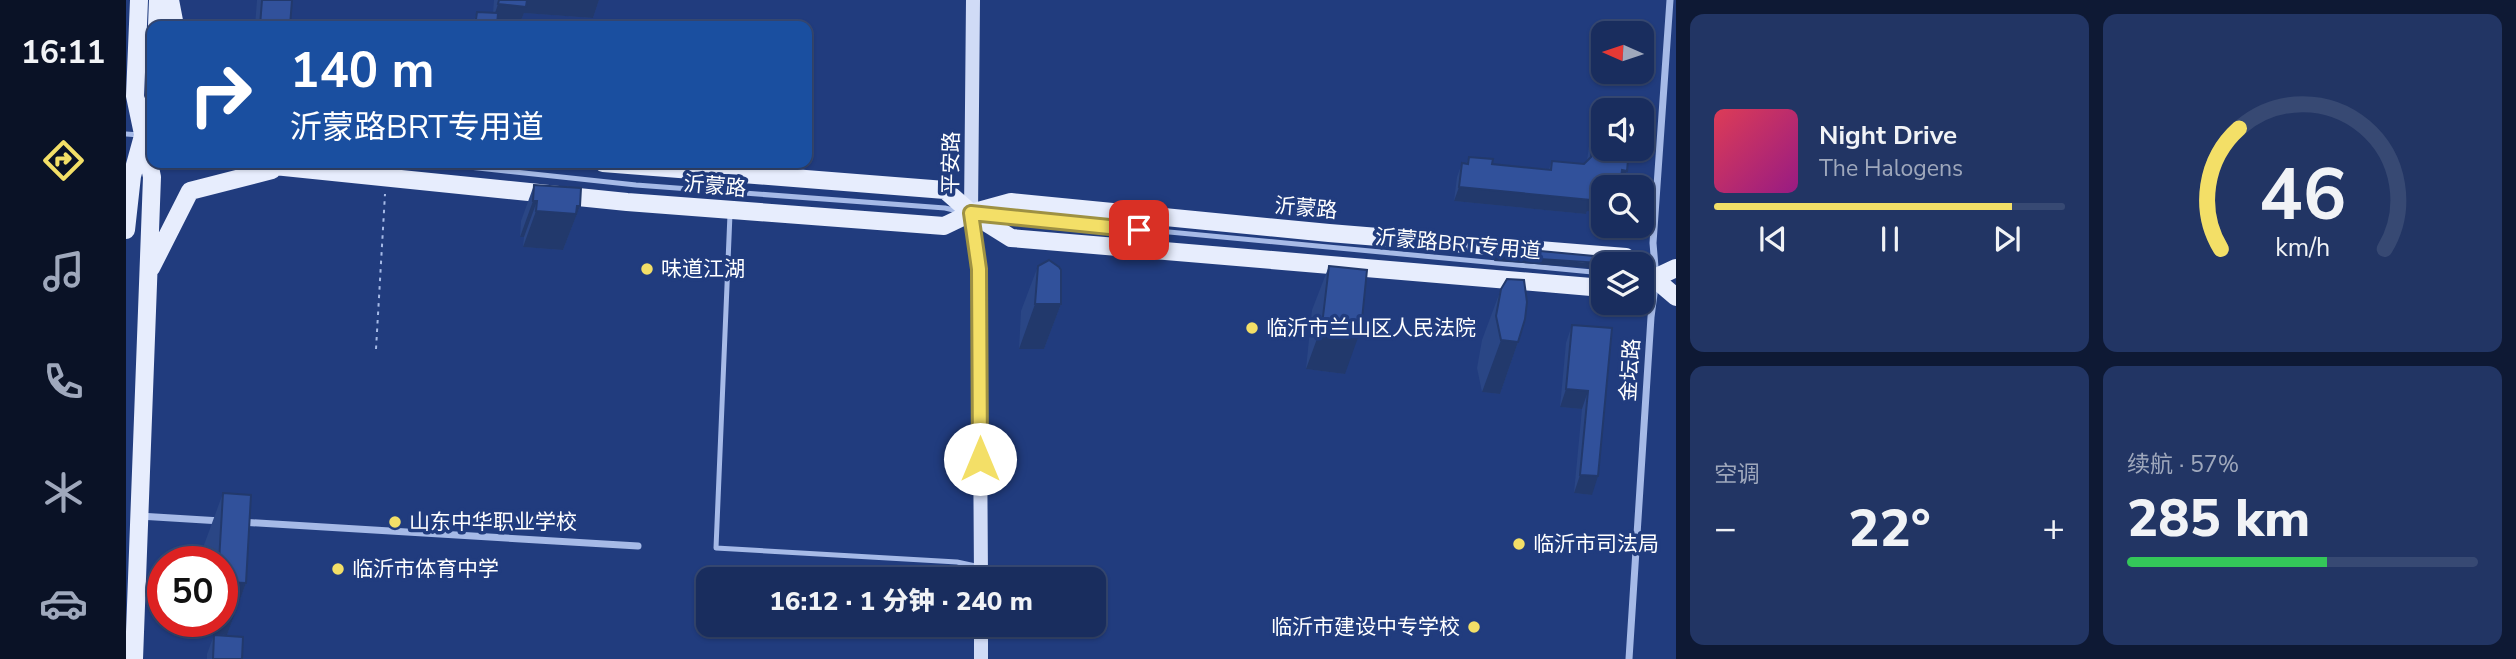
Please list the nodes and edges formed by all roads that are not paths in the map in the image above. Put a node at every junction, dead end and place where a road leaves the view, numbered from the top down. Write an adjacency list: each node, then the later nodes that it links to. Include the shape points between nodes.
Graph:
1 (130, 0): 7 (main road)
2 (139, 0): 11 (main road, via 135,96)
3 (158, 0): 8 (main road)
4 (170, 0): 9 (main road)
5 (973, 0): 19 (main road, 平安路)
6 (1670, 0): 21 (street, 金坛路)
7 (126, 15)
8 (157, 21)
9 (175, 21)
10 (126, 126): 11 (main road)
11 (145, 136): 12 (main road); 20 (main road, via 132,176)
12 (126, 143)
13 (150, 168): 24 (main road)
14 (281, 168): 24 (main road, via 190,191)
15 (295, 168): 18 (main road, 沂蒙路)
16 (476, 168): 19 (lane, 沂蒙路BRT专用道)
17 (666, 168): 19 (main road, 沂蒙路, via 945,190)
18 (730, 211): 19 (main road, 沂蒙路, via 944,226); 31 (lane, via 716,548 957,562)
19 (971, 213): 22 (main road, 沂蒙路, via 1012,202); 23 (lane, 沂蒙路BRT专用道); 26 (main road, 沂蒙路, via 1011,238); 32 (main road, 平安路, via 979,269)
20 (126, 230)
21 (1653, 252)
22 (1591, 254)
23 (1591, 272)
24 (148, 275): 29 (main road)
25 (1654, 276): 27 (main road)
26 (1591, 287)
27 (1676, 297)
28 (1651, 315): 36 (street, 金坛路)
29 (139, 516): 30 (street); 34 (main road)
30 (638, 546)
31 (968, 567)
32 (981, 567)
33 (981, 637): 35 (main road)
34 (134, 659)
35 (981, 659)
36 (1629, 659)

